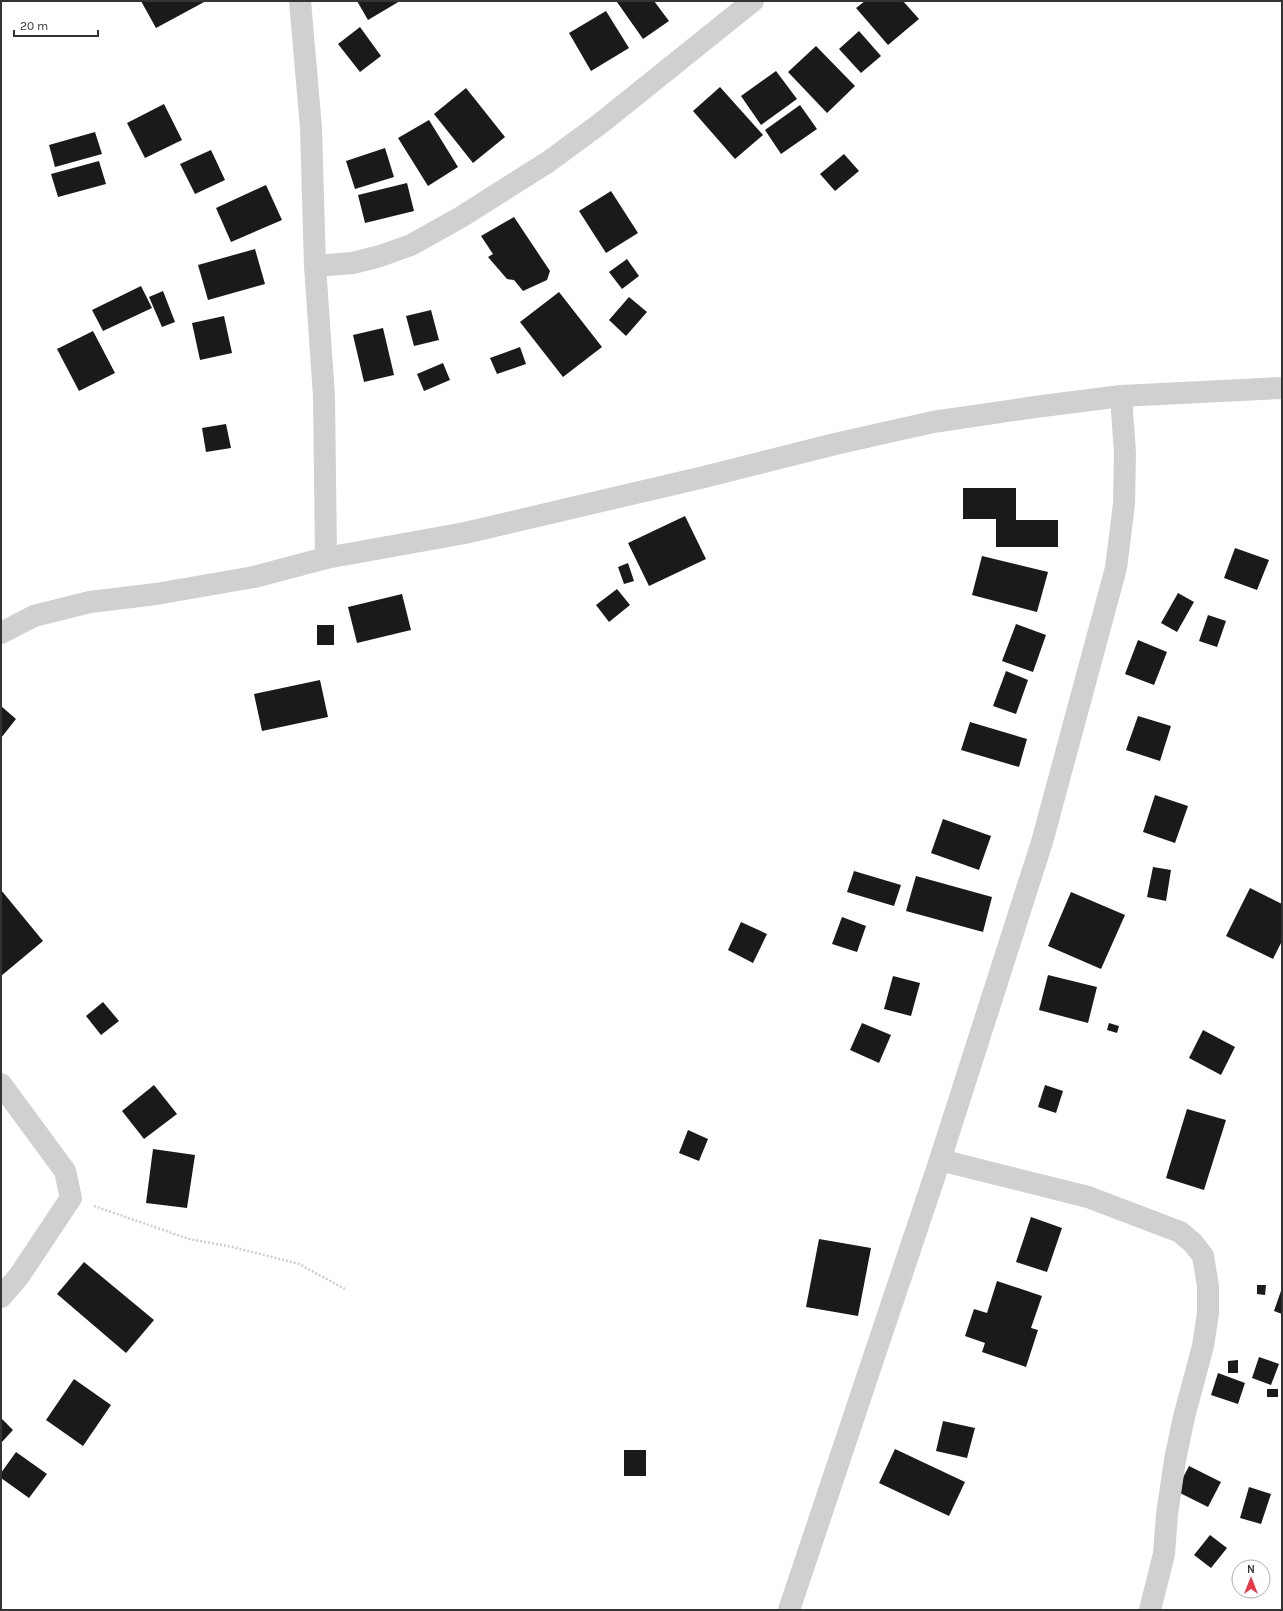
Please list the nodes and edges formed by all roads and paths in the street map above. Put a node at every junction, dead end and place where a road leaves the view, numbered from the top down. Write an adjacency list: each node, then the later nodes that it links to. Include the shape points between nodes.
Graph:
1 (300, 1): 3 (street, via 311,128)
2 (753, 1): 3 (street, via 601,123 548,162 461,216 410,245 380,256 353,263)
3 (316, 266): 6 (street, via 324,396)
4 (1282, 388): 5 (street)
5 (1121, 396): 6 (street, via 933,422 466,533); 9 (street, via 1124,504 1116,568 1042,842)
6 (326, 558): 7 (street, via 254,577 156,594 90,602 34,616)
7 (1, 633)
8 (1, 1084): 10 (street, via 65,1171)
9 (940, 1160): 13 (street); 14 (street, via 1088,1197 1180,1232 1194,1242 1203,1256 1208,1286 1208,1313 1203,1346 1175,1460 1164,1554)
10 (71, 1198): 11 (path, via 189,1239 299,1264); 12 (street, via 19,1276)
11 (345, 1289)
12 (1, 1297)
13 (789, 1610)
14 (1150, 1610)

